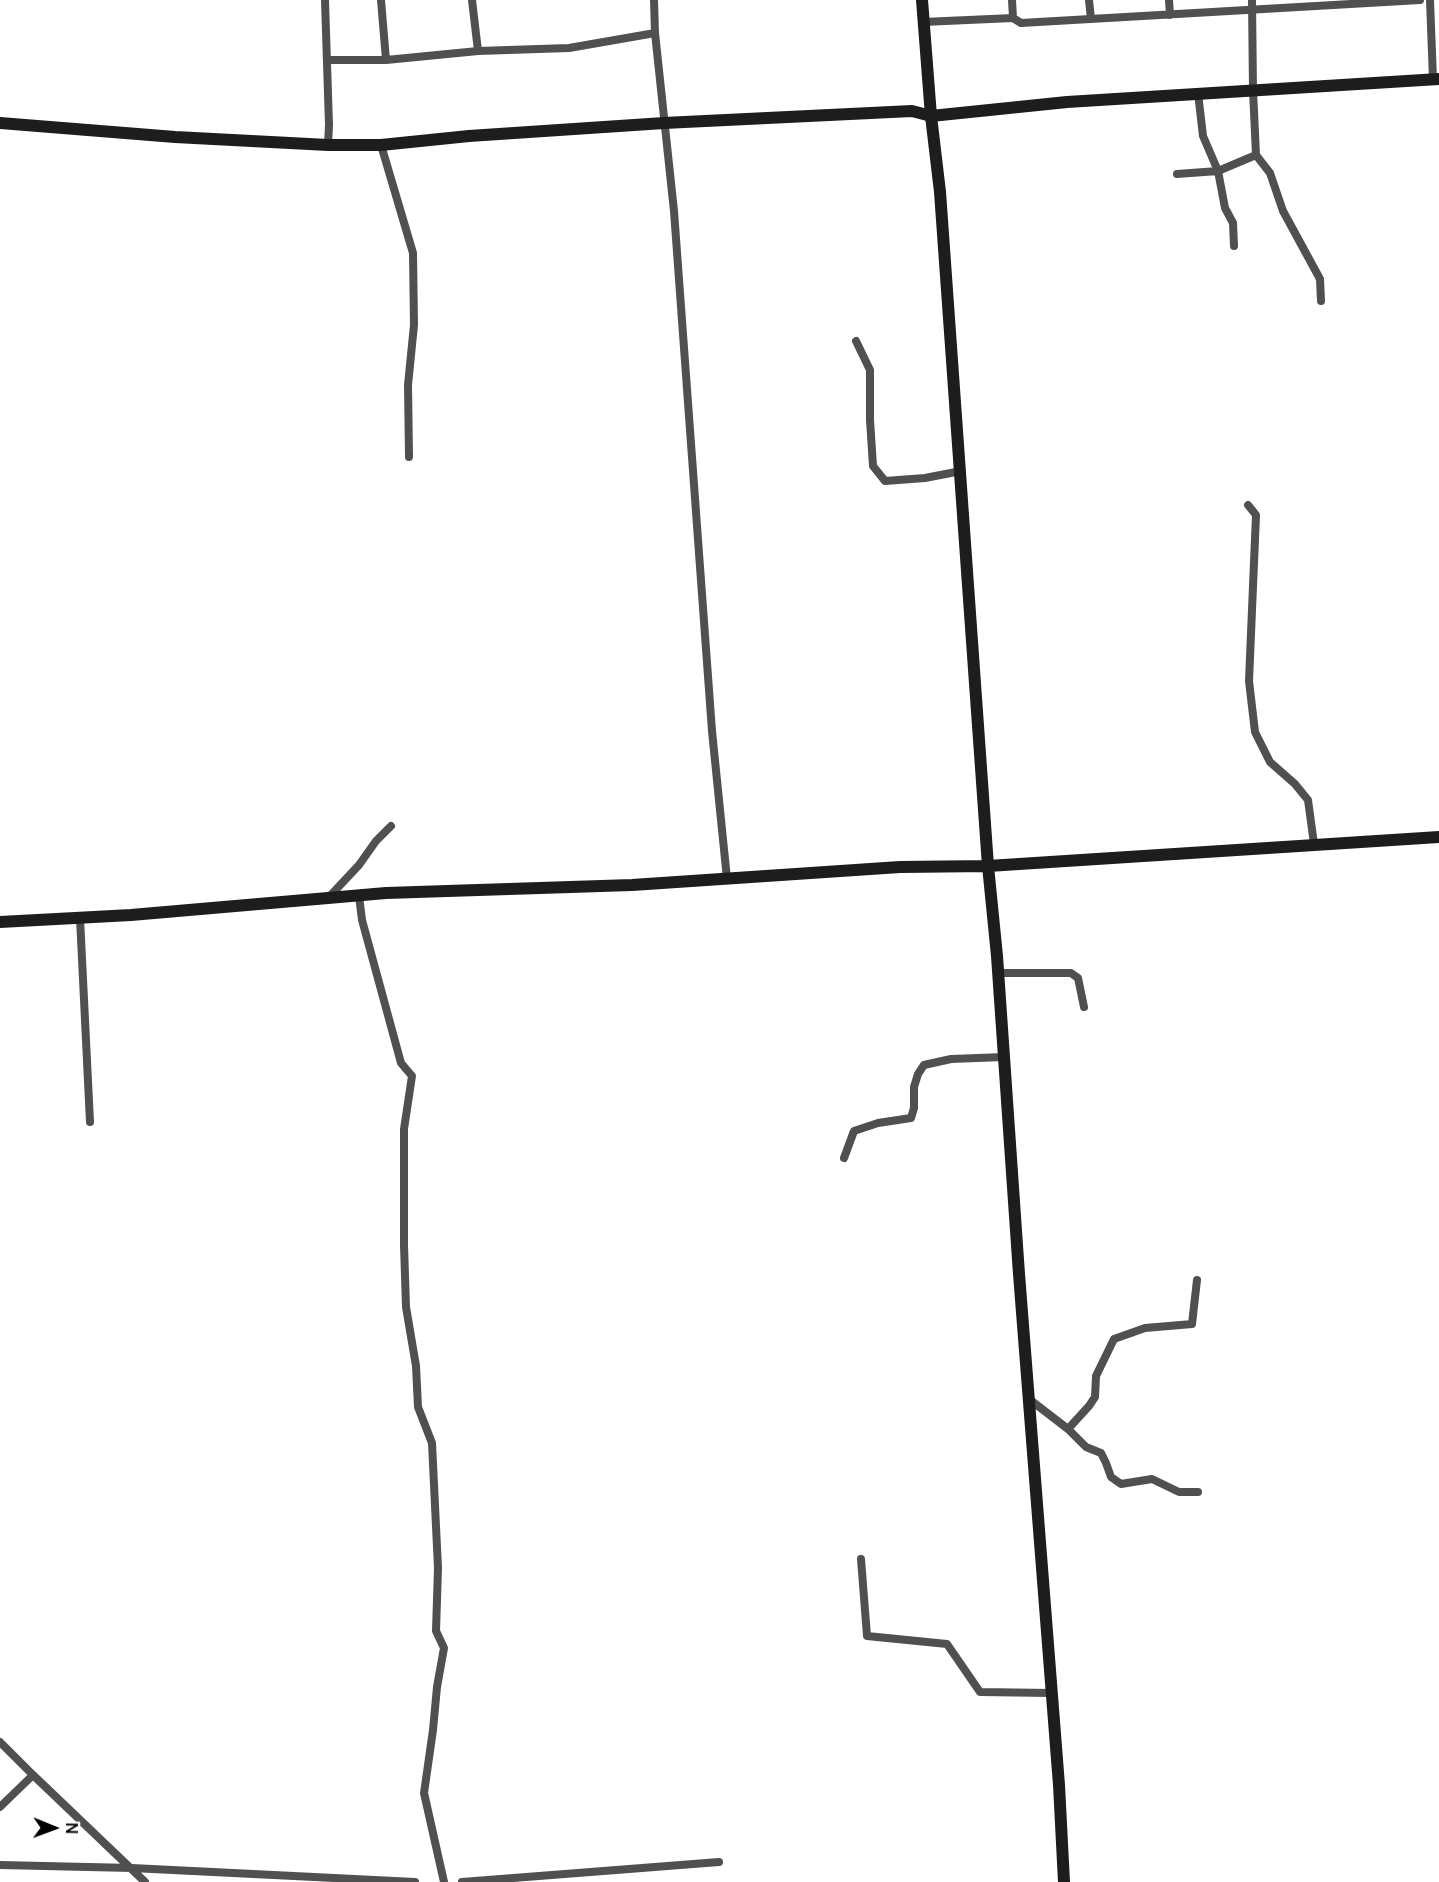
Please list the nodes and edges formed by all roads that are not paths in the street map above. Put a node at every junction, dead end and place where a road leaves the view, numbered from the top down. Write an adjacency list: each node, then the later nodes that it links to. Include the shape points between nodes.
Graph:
1 (325, 0): 21 (street)
2 (381, 0): 22 (street)
3 (472, 0): 20 (street)
4 (654, 0): 19 (street)
5 (922, 0): 18 (street)
6 (1012, 0): 16 (street)
7 (1089, 0): 17 (street)
8 (1169, 0): 15 (street)
9 (1252, 0): 14 (street)
10 (1420, 0): 12 (street)
11 (1430, 0): 23 (street)
12 (1404, 1): 13 (street)
13 (1326, 3): 14 (street)
14 (1253, 11): 15 (street); 24 (street)
15 (1170, 15): 17 (street)
16 (1013, 18): 17 (street, via 1021,23); 18 (street)
17 (1091, 20)
18 (923, 22): 26 (street)
19 (655, 33): 20 (street, via 569,48); 28 (street)
20 (478, 51): 22 (street)
21 (328, 60): 22 (street); 29 (street)
22 (386, 60)
23 (1436, 79): 24 (street)
24 (1252, 90): 25 (street); 31 (street)
25 (1198, 93): 26 (street); 32 (street, via 1203,136)
26 (931, 116): 28 (street, via 912,111); 38 (street)
27 (0, 123): 29 (street)
28 (664, 123): 30 (street); 44 (street)
29 (328, 145): 30 (street)
30 (381, 145): 37 (street, via 412,253 414,325 408,385)
31 (1256, 155): 32 (street); 35 (street, via 1270,173 1283,211 1320,279)
32 (1218, 171): 33 (street); 34 (street, via 1225,208 1233,223)
33 (1177, 174)
34 (1234, 246)
35 (1321, 301)
36 (856, 341): 38 (street, via 870,370 873,466 885,481)
37 (409, 457)
38 (961, 471): 43 (street)
39 (1248, 505): 42 (street, via 1256,515 1249,681 1256,732 1270,762 1308,800)
40 (391, 826): 46 (street)
41 (1439, 837): 42 (street)
42 (1314, 844): 43 (street)
43 (988, 866): 44 (street, via 900,867); 49 (street)
44 (727, 879): 45 (street)
45 (359, 896): 46 (street); 68 (street, via 401,1062 412,1076 404,1128 406,1307 418,1407 432,1443 438,1568 436,1631 444,1648 424,1793)
46 (329, 897): 47 (street)
47 (80, 918): 48 (street); 52 (street)
48 (0, 922)
49 (998, 973): 50 (street, via 1071,973 1078,978); 51 (street)
50 (1084, 1007)
51 (1004, 1057): 53 (street, via 951,1059 924,1065 914,1087 911,1119 854,1131); 55 (street)
52 (90, 1122)
53 (844, 1158)
54 (1197, 1280): 56 (street, via 1192,1324 1145,1328 1114,1339 1096,1376 1095,1397)
55 (1029, 1399): 56 (street); 59 (street)
56 (1068, 1429): 57 (street, via 1086,1447 1101,1453 1110,1478 1122,1485 1152,1479 1179,1492)
57 (1198, 1492)
58 (861, 1559): 59 (street, via 867,1636 947,1644 980,1692)
59 (1051, 1692): 70 (street)
60 (0, 1742): 61 (street)
61 (33, 1776): 62 (street); 65 (street)
62 (0, 1807)
63 (719, 1862): 69 (street)
64 (0, 1865): 65 (street)
65 (132, 1868): 66 (street); 67 (street)
66 (145, 1882)
67 (415, 1882)
68 (444, 1882)
69 (462, 1882)
70 (1064, 1882)

